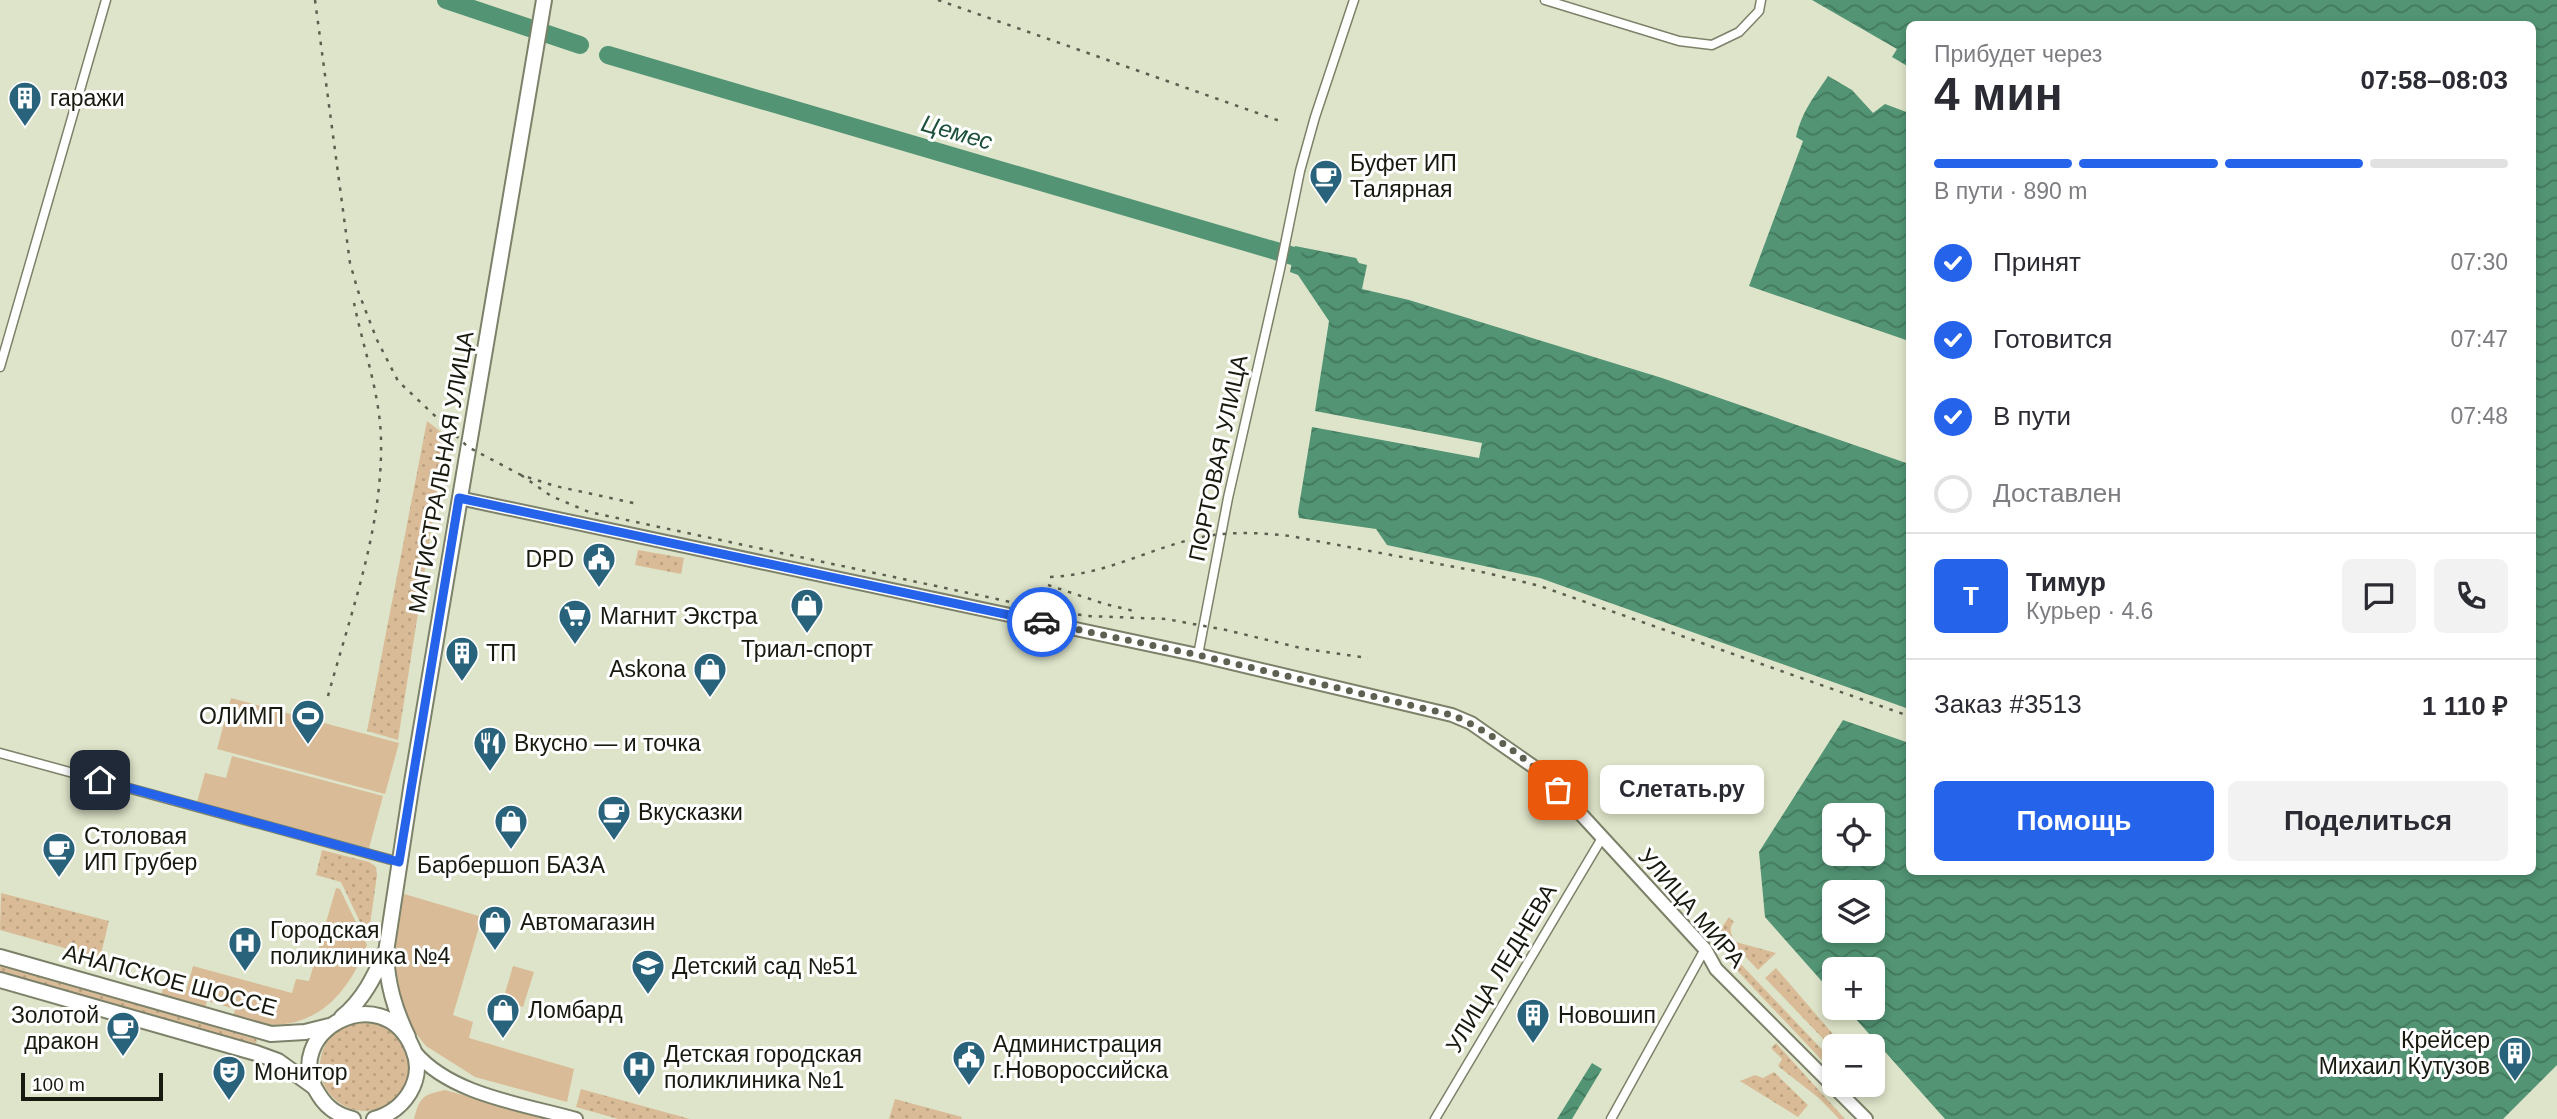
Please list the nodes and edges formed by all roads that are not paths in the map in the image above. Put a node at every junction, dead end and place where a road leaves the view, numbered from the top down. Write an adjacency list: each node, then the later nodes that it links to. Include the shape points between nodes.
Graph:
1 (106, 0): 6 (street)
2 (544, 0): 7 (highway, МАГИСТРАЛЬНАЯ УЛИЦА)
3 (1354, 0): 8 (street, ПОРТОВАЯ УЛИЦА, via 1300,172)
4 (1545, 0): 5 (street, via 1679,41 1712,45 1739,32 1759,11)
5 (1761, 0)
6 (0, 367)
7 (459, 498): 8 (street, УЛИЦА МИРА); 11 (highway, МАГИСТРАЛЬНАЯ УЛИЦА)
8 (1198, 655): 10 (street, УЛИЦА МИРА, via 1471,723 1544,774)
9 (0, 752): 11 (street)
10 (1602, 838): 12 (street, УЛИЦА МИРА); 24 (street, УЛИЦА ЛЕДНЕВА)
11 (399, 862): 13 (highway, МАГИСТРАЛЬНАЯ УЛИЦА)
12 (1705, 949): 25 (street); 26 (street, УЛИЦА МИРА, via 1716,969)
13 (386, 952): 16 (highway, МАГИСТРАЛЬНАЯ УЛИЦА, via 370,984); 17 (highway, МАГИСТРАЛЬНАЯ УЛИЦА, via 392,1000)
14 (0, 957): 16 (highway, АНАПСКОЕ ШОССЕ, via 271,1034 304,1032)
15 (0, 979): 19 (highway, АНАПСКОЕ ШОССЕ, via 256,1053 278,1061)
16 (334, 1023): 17 (highway, АНАПСКОЕ ШОССЕ, via 360,1013 382,1017); 19 (highway, МАГИСТРАЛЬНАЯ УЛИЦА, via 321,1034 311,1054)
17 (408, 1037): 18 (highway, МАГИСТРАЛЬНАЯ УЛИЦА)
18 (415, 1052): 22 (highway, via 412,1090 395,1110); 23 (street, via 450,1081)
19 (314, 1087): 20 (highway)
20 (328, 1112): 21 (highway)
21 (353, 1119)
22 (374, 1119)
23 (576, 1119)
24 (1435, 1119)
25 (1611, 1119)
26 (1866, 1119)

